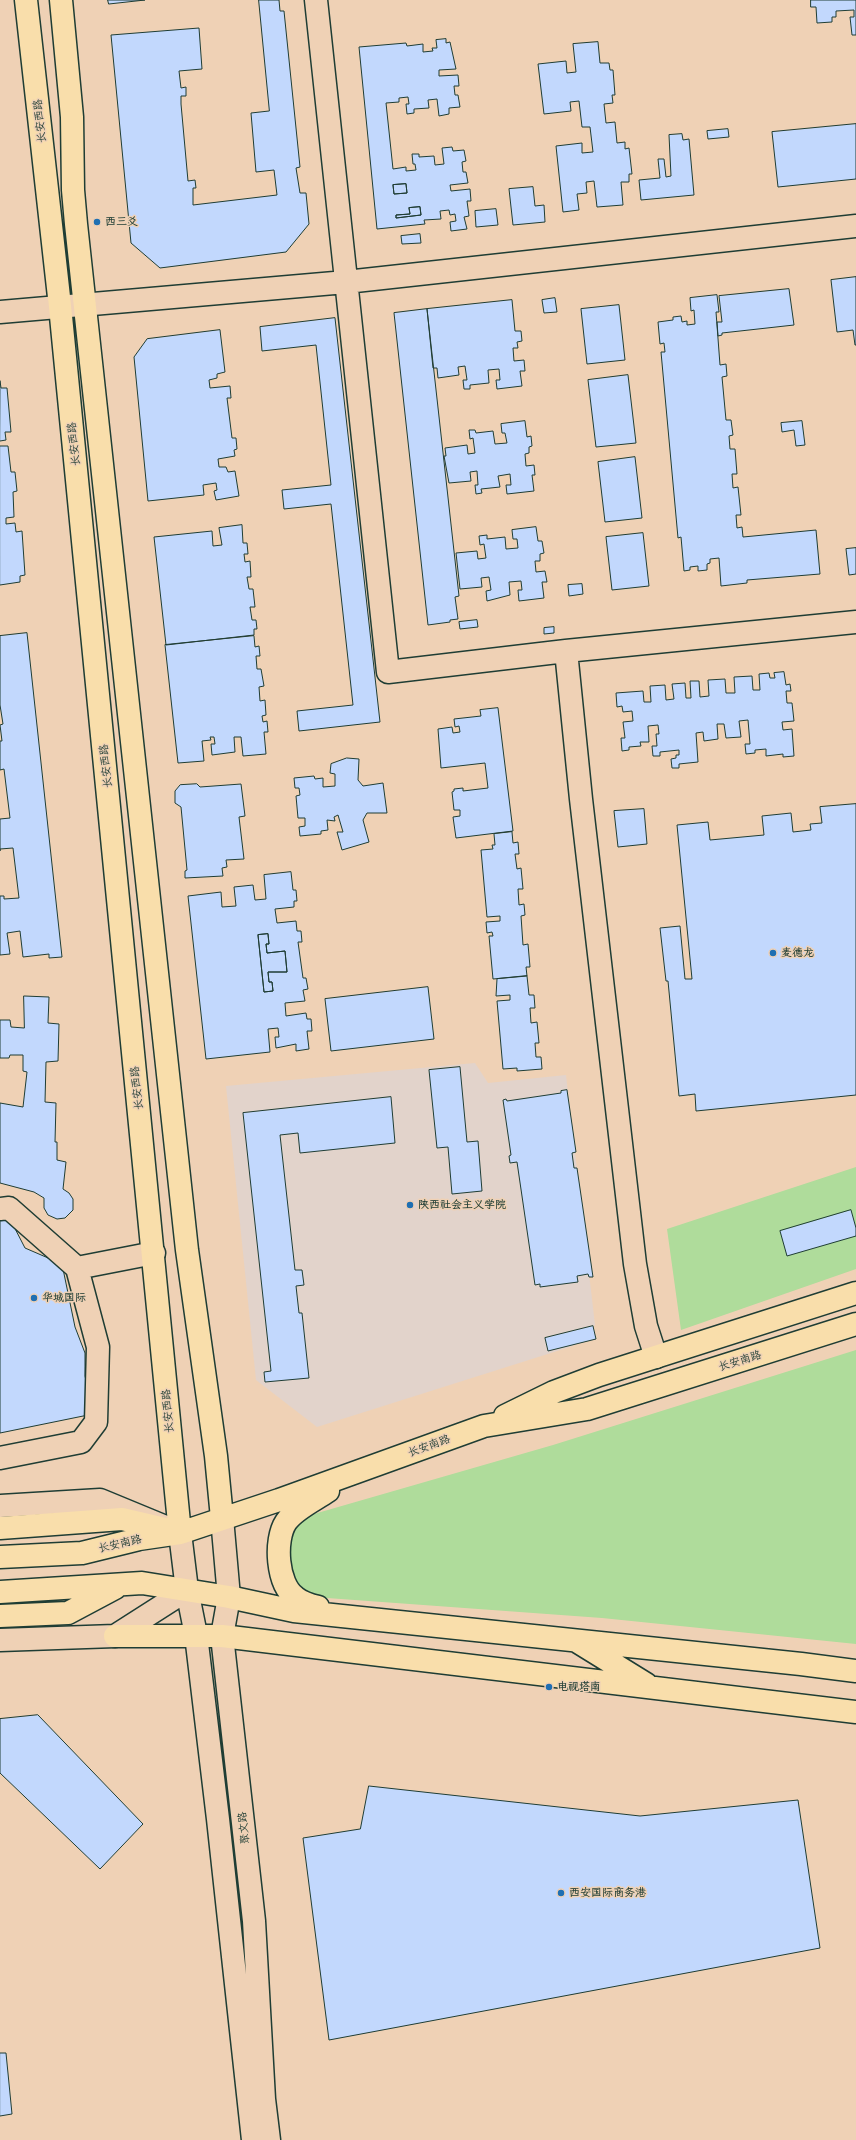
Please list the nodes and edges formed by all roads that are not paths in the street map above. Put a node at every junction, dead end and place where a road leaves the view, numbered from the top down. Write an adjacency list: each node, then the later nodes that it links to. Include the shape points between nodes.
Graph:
1 (26, 0): 6 (main road, 长安西路)
2 (61, 0): 7 (main road, via 72,117 73,190)
3 (316, 0): 5 (street)
4 (856, 226): 5 (street)
5 (346, 282): 7 (street); 10 (street, via 388,672)
6 (60, 306): 7 (street); 8 (street); 12 (main road, 长安西路)
7 (86, 306): 21 (main road, via 186,1242 216,1456)
8 (0, 312)
9 (856, 622): 10 (street)
10 (566, 651): 16 (street, via 635,1264 646,1326)
11 (0, 1209): 13 (street, via 9,1208)
12 (154, 1253): 13 (street); 23 (main road, 长安西路)
13 (77, 1268): 18 (street, via 98,1347 96,1422 81,1442)
14 (856, 1293): 16 (main road)
15 (856, 1324): 17 (main road, 长安南路, via 587,1409)
16 (656, 1357): 17 (main road, via 554,1392)
17 (484, 1426): 19 (main road, 长安南路)
18 (0, 1458)
19 (358, 1472): 21 (main road, 长安南路); 30 (main road, via 290,1517 280,1541 280,1566 294,1597 304,1603)
20 (0, 1506): 23 (street, via 100,1500)
21 (222, 1518): 23 (main road, 长安南路); 28 (street, 聚文路)
22 (0, 1528): 23 (main road, via 122,1519)
23 (180, 1532): 24 (main road, 长安南路, via 82,1553); 26 (street)
24 (0, 1557)
25 (121, 1584): 26 (main road, via 150,1584); 27 (main road); 29 (main road, via 68,1613)
26 (187, 1590): 28 (main road); 31 (street); 32 (street)
27 (0, 1592)
28 (229, 1597): 30 (main road, via 294,1610); 33 (street, 聚文路)
29 (0, 1616)
30 (345, 1616): 35 (main road)
31 (196, 1635): 32 (main road); 33 (main road); 39 (street)
32 (115, 1636): 34 (street)
33 (222, 1636): 37 (main road); 40 (street, 聚文路, via 254,1922 264,2099)
34 (0, 1640)
35 (574, 1640): 36 (main road); 37 (main road)
36 (856, 1671)
37 (652, 1688): 38 (main road)
38 (856, 1713)
39 (253, 2140)
40 (269, 2140)

